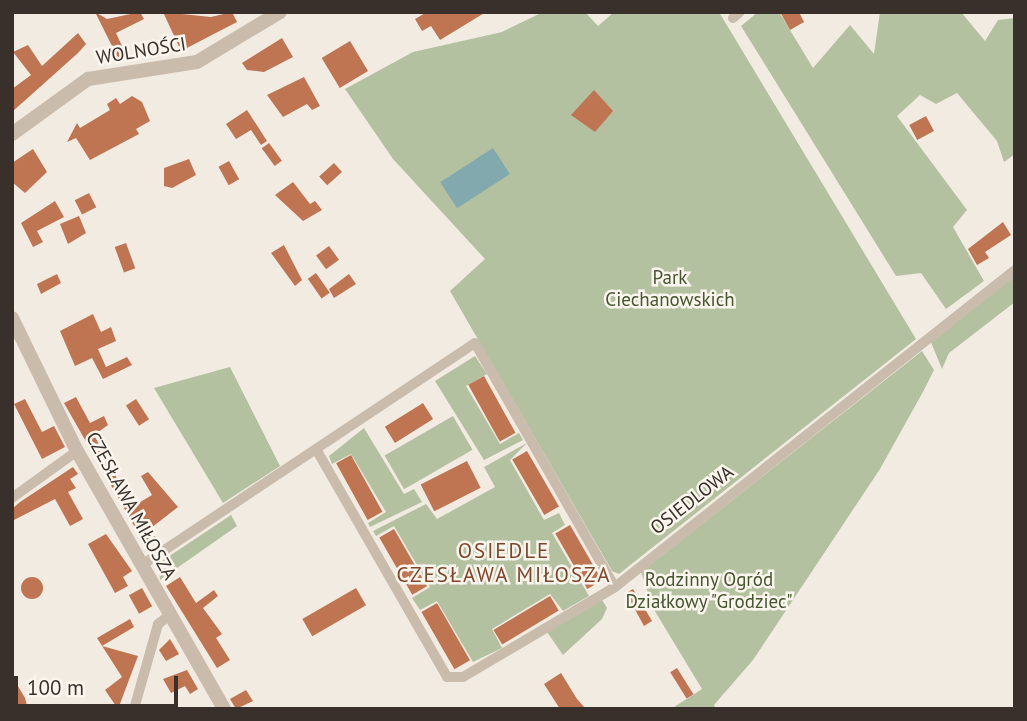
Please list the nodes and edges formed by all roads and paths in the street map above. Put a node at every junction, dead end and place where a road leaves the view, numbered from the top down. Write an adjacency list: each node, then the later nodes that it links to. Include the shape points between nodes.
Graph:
1 (280, 12): 2 (street, WOLNOŚCI, via 223,51 197,62 88,79)
2 (12, 134)
3 (1015, 270): 9 (street, OSIEDLOWA)
4 (12, 318): 6 (street, CZESŁAWA MIŁOSZA)
5 (316, 449): 8 (street); 9 (street, OSIEDLOWA, via 447,677 463,677); 9 (street, via 475,342)
6 (77, 451): 7 (street); 8 (street, CZESŁAWA MIŁOSZA)
7 (12, 498)
8 (142, 565): 10 (street, CZESŁAWA MIŁOSZA)
9 (615, 587)
10 (170, 615): 11 (street, via 158,624); 12 (street, CZESŁAWA MIŁOSZA)
11 (134, 709)
12 (224, 709)

